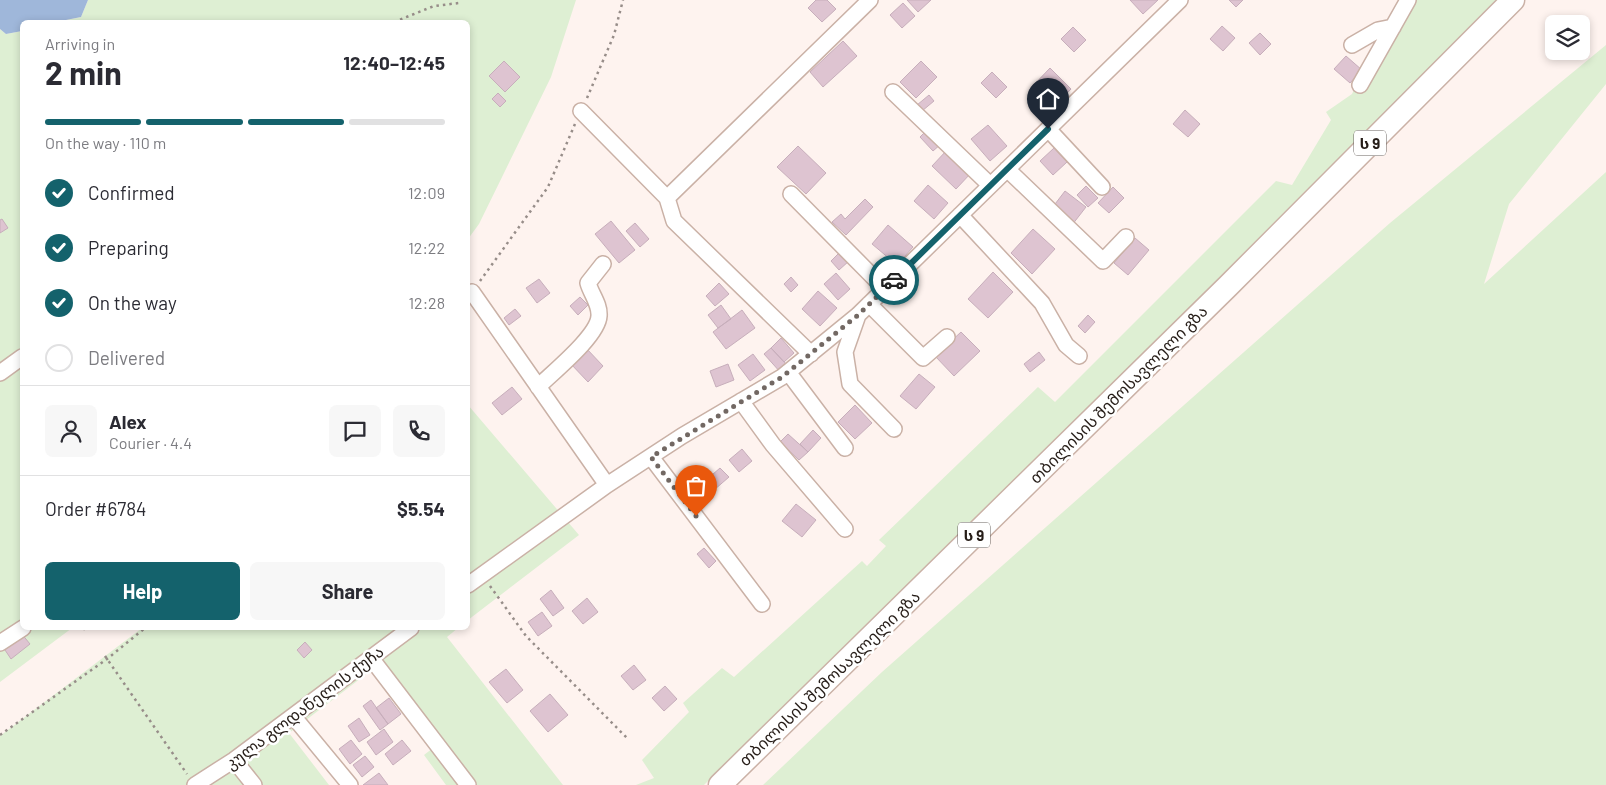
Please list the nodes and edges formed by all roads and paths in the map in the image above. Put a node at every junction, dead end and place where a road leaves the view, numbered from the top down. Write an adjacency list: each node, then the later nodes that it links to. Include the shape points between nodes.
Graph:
1 (623, 0): 12 (path, via 614,35)
2 (870, 0): 18 (street)
3 (1180, 0): 13 (street)
4 (1408, 0): 8 (street)
5 (1513, 0): 56 (highway, თბილისის შემოსავლელი გზა / ს 9, via 1228,286)
6 (459, 3): 7 (path, via 434,6)
7 (399, 20)
8 (1393, 27): 9 (street, via 1378,30); 10 (street)
9 (1352, 45)
10 (1360, 85)
11 (892, 92): 15 (street)
12 (581, 111): 18 (street); 23 (path, via 548,187)
13 (1048, 129): 14 (street); 16 (street)
14 (1007, 169): 15 (street); 20 (street, via 1103,261)
15 (990, 185): 19 (street)
16 (1102, 187)
17 (791, 194): 22 (street)
18 (667, 198): 27 (street, via 674,221)
19 (960, 215): 22 (street); 28 (street, via 1042,303 1066,345)
20 (1126, 237)
21 (603, 264): 32 (street, via 588,283 599,305 600,317 594,329)
22 (884, 289): 24 (street)
23 (472, 292): 32 (street)
24 (869, 304): 25 (street); 26 (street, via 923,358)
25 (858, 315): 27 (street); 34 (street, via 846,352 850,384)
26 (947, 337)
27 (811, 354): 30 (street)
28 (1079, 356)
29 (20, 359): 31 (street)
30 (788, 372): 33 (street); 35 (street)
31 (0, 374)
32 (538, 387): 37 (street)
33 (742, 401): 36 (street); 38 (street, via 773,445)
34 (894, 429)
35 (845, 448)
36 (651, 457): 37 (street); 41 (street)
37 (607, 485): 39 (street)
38 (846, 529)
39 (482, 574): 40 (street); 50 (path, via 526,636)
40 (470, 583)
41 (762, 604)
42 (20, 630): 45 (street)
43 (142, 630): 46 (path)
44 (408, 630): 47 (street, კულა გლდანელის ქუჩა)
45 (0, 642)
46 (106, 658): 49 (path); 52 (path)
47 (371, 658): 48 (street, კულა გლდანელის ქუჩა); 55 (street)
48 (294, 716): 51 (street, კულა გლდანელის ქუჩა); 54 (street)
49 (0, 735)
50 (628, 739)
51 (234, 760): 52 (street, კულა გლდანელის ქუჩა); 53 (street)
52 (192, 781)
53 (254, 785)
54 (350, 785)
55 (468, 785)
56 (720, 785)

